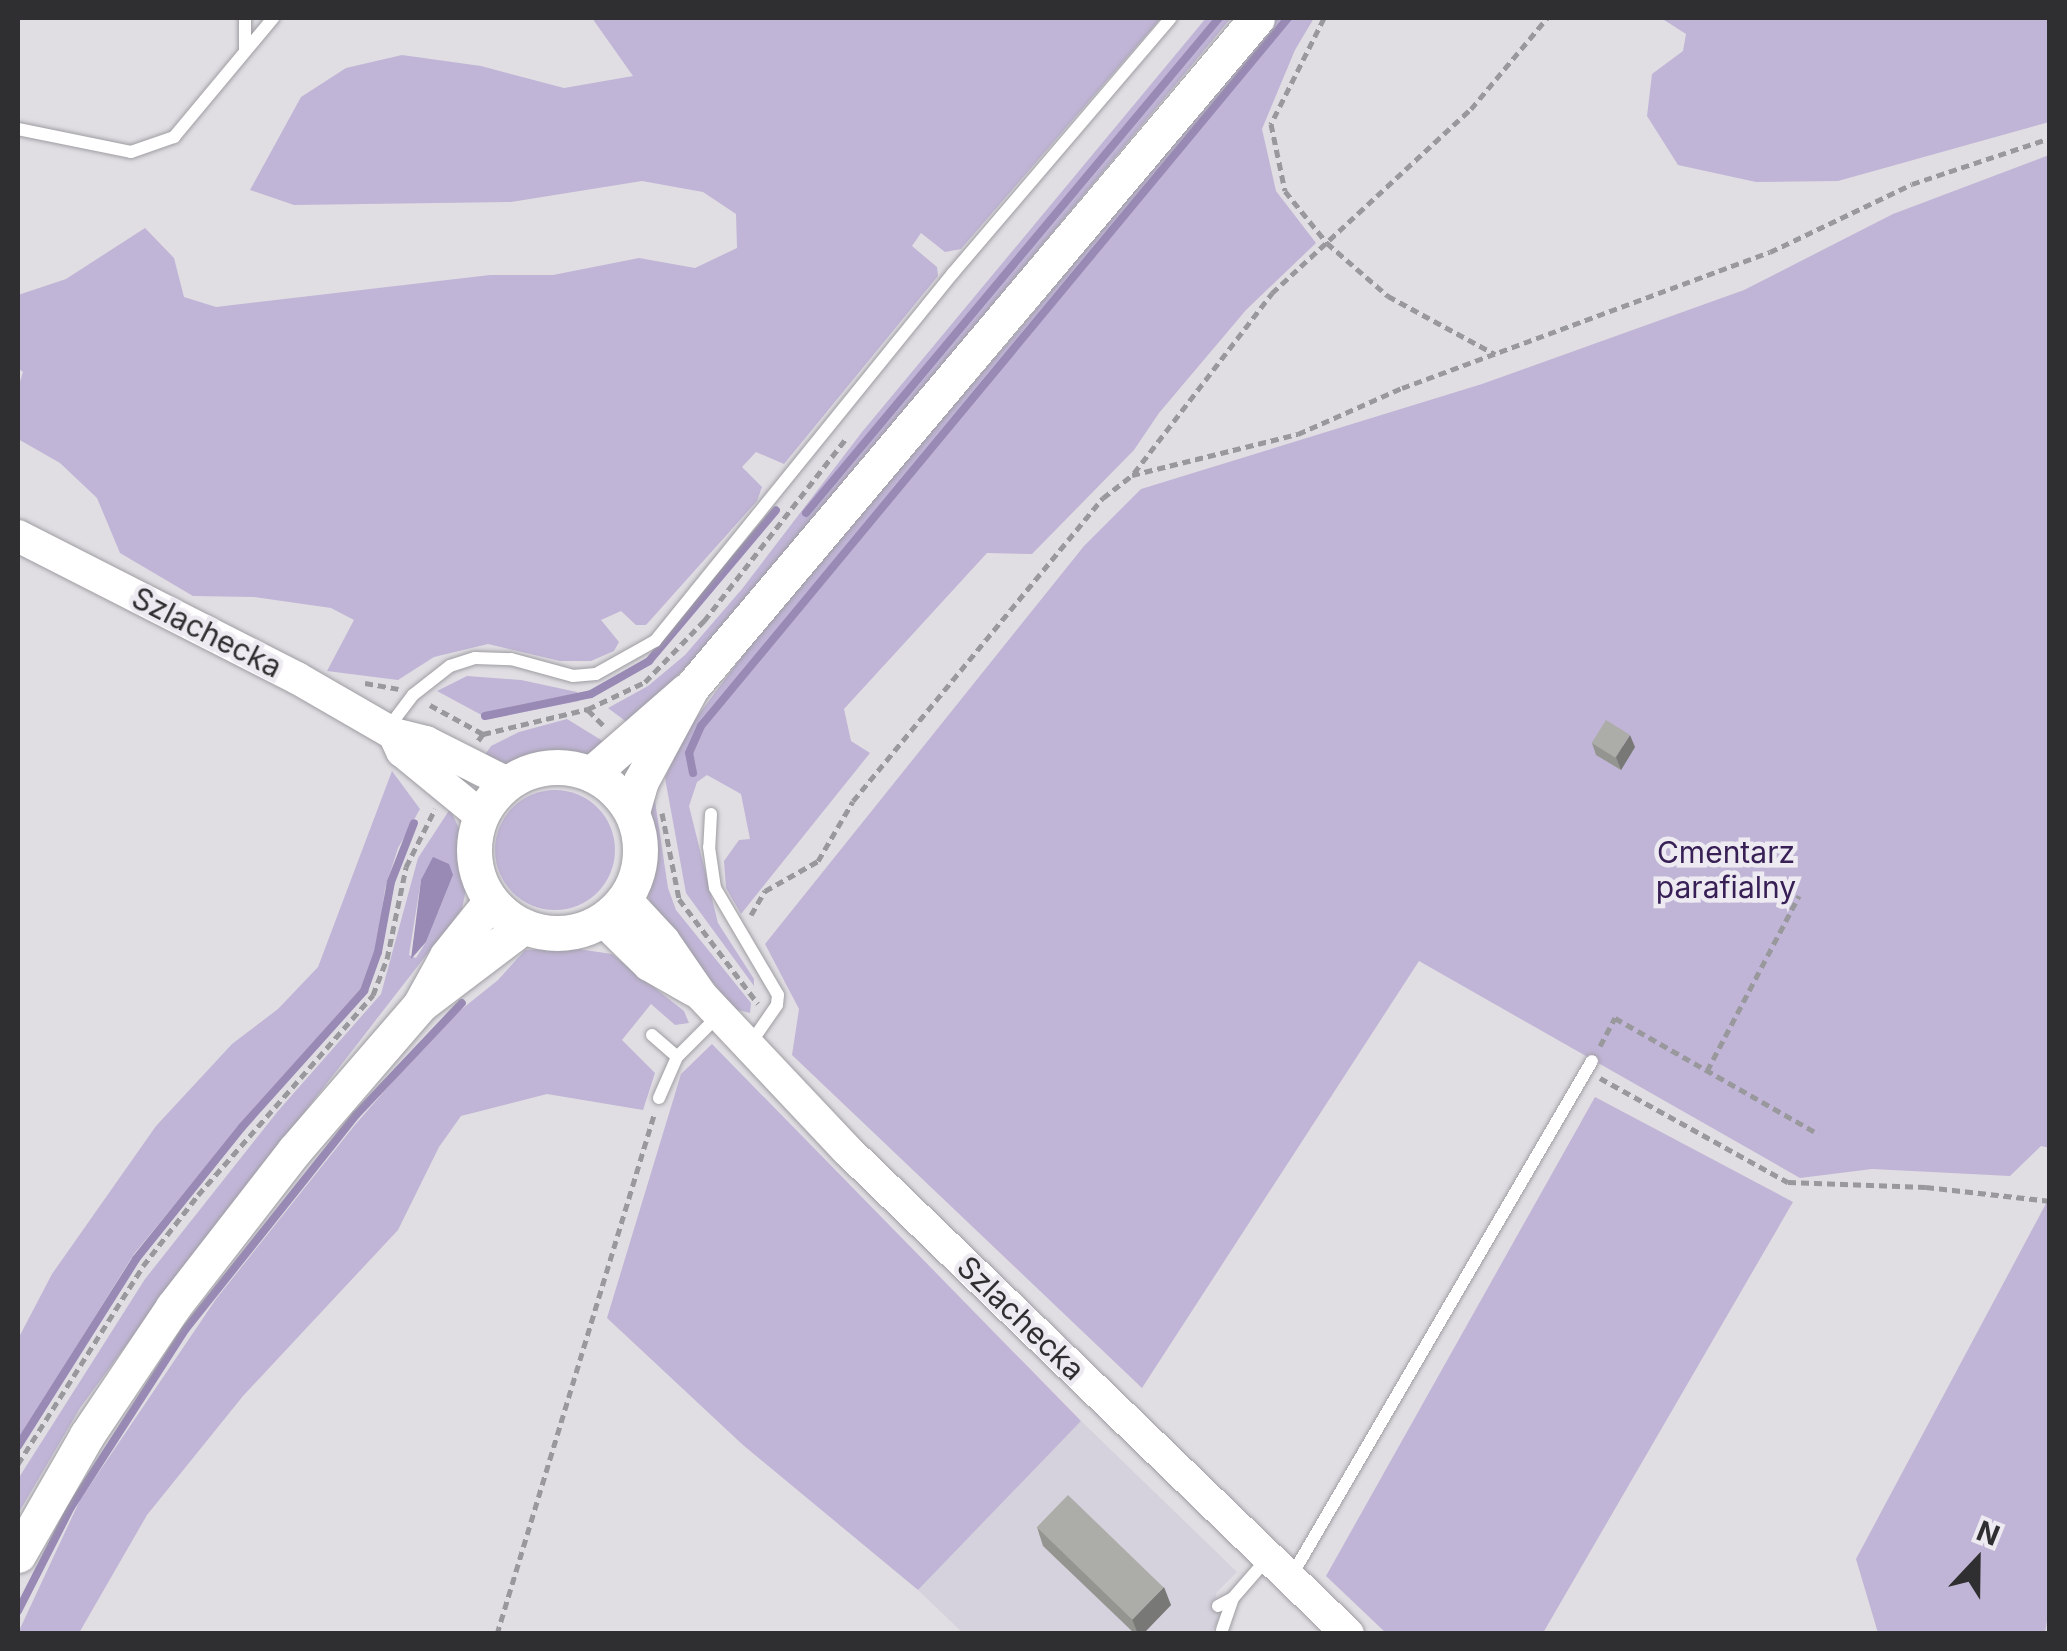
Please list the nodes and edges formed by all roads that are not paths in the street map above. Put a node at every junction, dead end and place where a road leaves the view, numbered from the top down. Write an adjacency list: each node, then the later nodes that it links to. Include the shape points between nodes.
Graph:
1 (246, 18): 5 (lane)
2 (273, 18): 5 (lane)
3 (1170, 18): 9 (lane, via 953,272 656,641 596,674 475,658 450,666 413,695)
4 (1258, 18): 8 (main road)
5 (246, 51): 6 (lane, via 174,136 131,152)
6 (18, 129)
7 (18, 536): 9 (street, Szlachecka)
8 (691, 688): 10 (main road); 12 (main road, via 641,781)
9 (390, 732): 11 (street, Szlachecka, via 426,742); 14 (street, Szlachecka, via 402,751)
10 (592, 774): 11 (main road, via 548,767); 12 (main road)
11 (508, 783): 14 (main road)
12 (646, 810): 16 (main road, via 640,856)
13 (711, 814): 21 (lane, via 710,871 739,934 778,994)
14 (480, 816): 15 (main road, via 474,860)
15 (491, 900): 17 (main road); 18 (main road)
16 (614, 910): 17 (main road, via 564,933); 19 (street, Szlachecka, via 649,965)
17 (524, 926): 18 (main road)
18 (420, 1004): 25 (main road, via 172,1307)
19 (710, 1005): 21 (street, Szlachecka); 22 (lane)
20 (652, 1035): 22 (lane)
21 (748, 1046): 26 (street, Szlachecka, via 846,1149)
22 (677, 1057): 24 (lane)
23 (1589, 1066): 26 (lane)
24 (659, 1098)
25 (18, 1555)
26 (1280, 1567): 27 (lane); 30 (street, Szlachecka)
27 (1232, 1598): 28 (lane); 29 (lane)
28 (1218, 1606)
29 (1222, 1630)
30 (1348, 1634)

